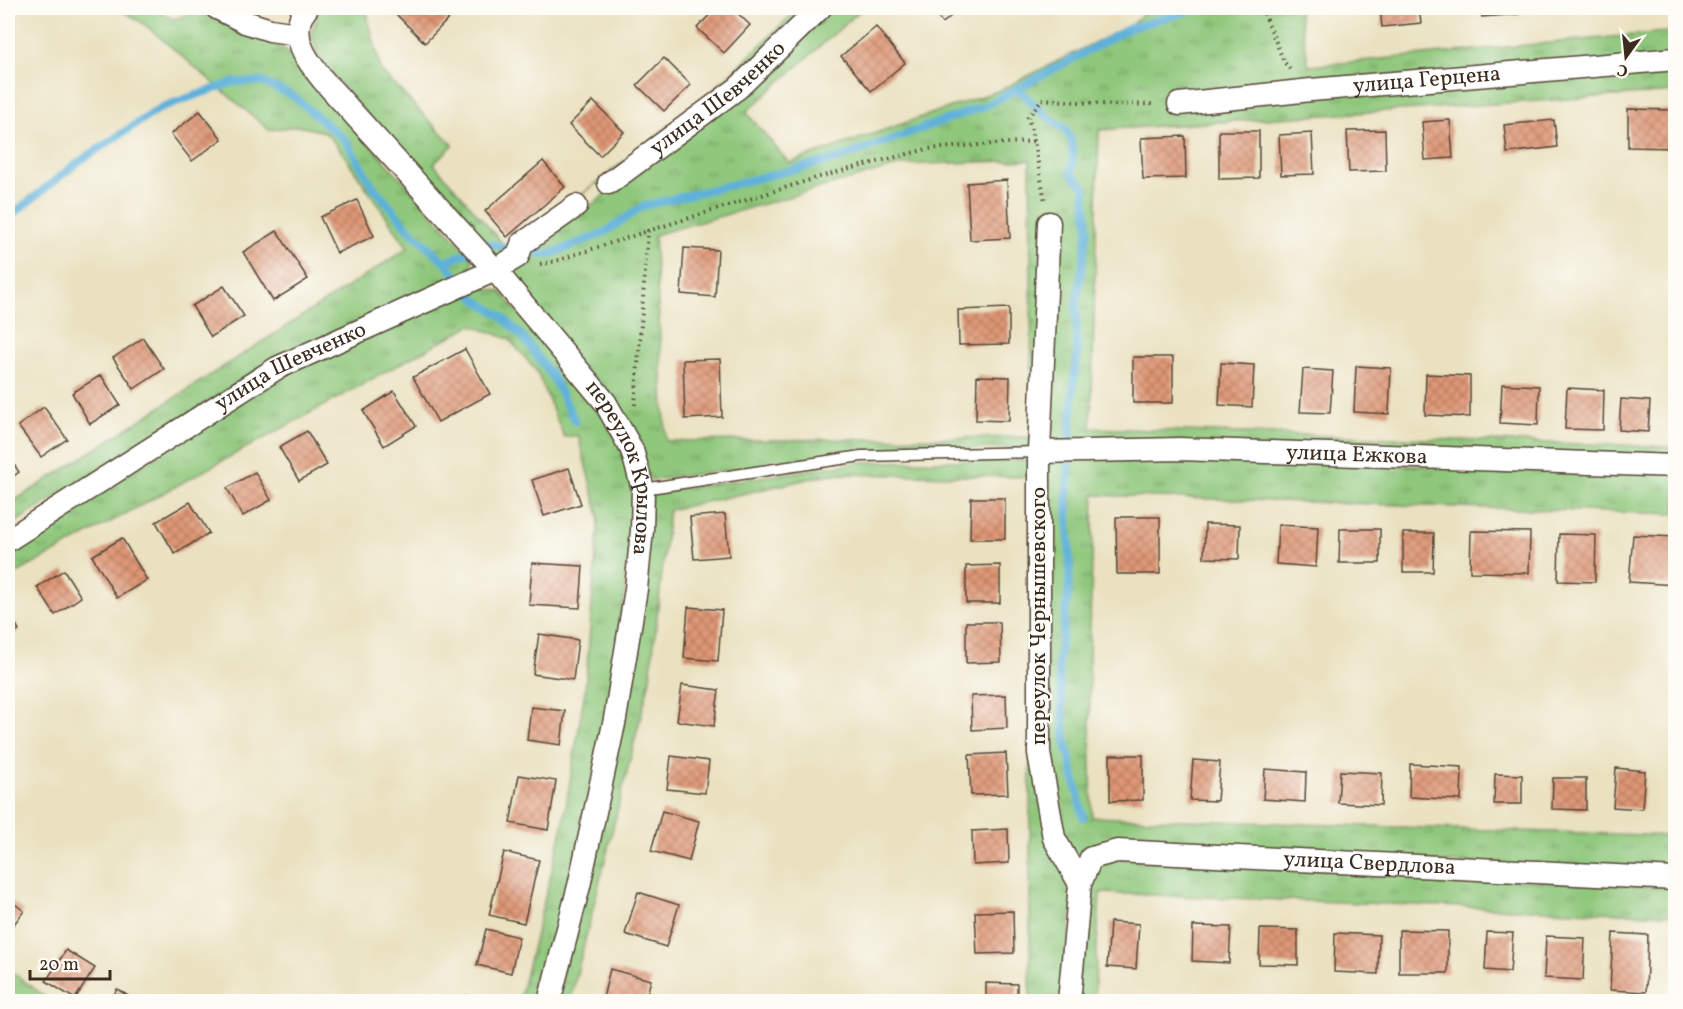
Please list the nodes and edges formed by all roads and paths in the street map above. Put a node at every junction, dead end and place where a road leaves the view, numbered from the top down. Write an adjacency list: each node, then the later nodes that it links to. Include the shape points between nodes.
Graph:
1 (217, 8): 5 (street, via 245,22)
2 (307, 8): 5 (street)
3 (820, 8): 10 (street, улица Шевченко, via 738,88)
4 (1262, 8): 7 (path, via 1284,62)
5 (298, 34): 14 (street, переулок Крылова, via 308,60 323,80)
6 (1676, 59): 7 (street, улица Герцена)
7 (1311, 90): 8 (street, улица Герцена)
8 (1179, 104): 9 (path, via 1113,105 1042,99 1028,117)
9 (1034, 141): 12 (path); 13 (path, via 927,149 819,177)
10 (609, 183)
11 (576, 206): 14 (street, улица Шевченко, via 522,244 518,256)
12 (1049, 223): 17 (street, переулок Чернышевского)
13 (648, 231): 15 (path); 16 (path)
14 (483, 257): 16 (street, переулок Крылова, via 605,402); 20 (street, улица Шевченко, via 277,368)
15 (538, 264)
16 (632, 450): 19 (street, переулок Крылова)
17 (1039, 452): 18 (street, улица Ежкова, via 1180,449); 19 (lane, via 861,456); 22 (street, переулок Чернышевского, via 1039,753 1054,838)
18 (1676, 466)
19 (643, 489): 23 (street, переулок Крылова, via 636,589 615,719)
20 (8, 540)
21 (1676, 879): 22 (street, улица Свердлова, via 1117,851 1091,858)
22 (1080, 884): 24 (street)
23 (549, 1002)
24 (1069, 1002)

